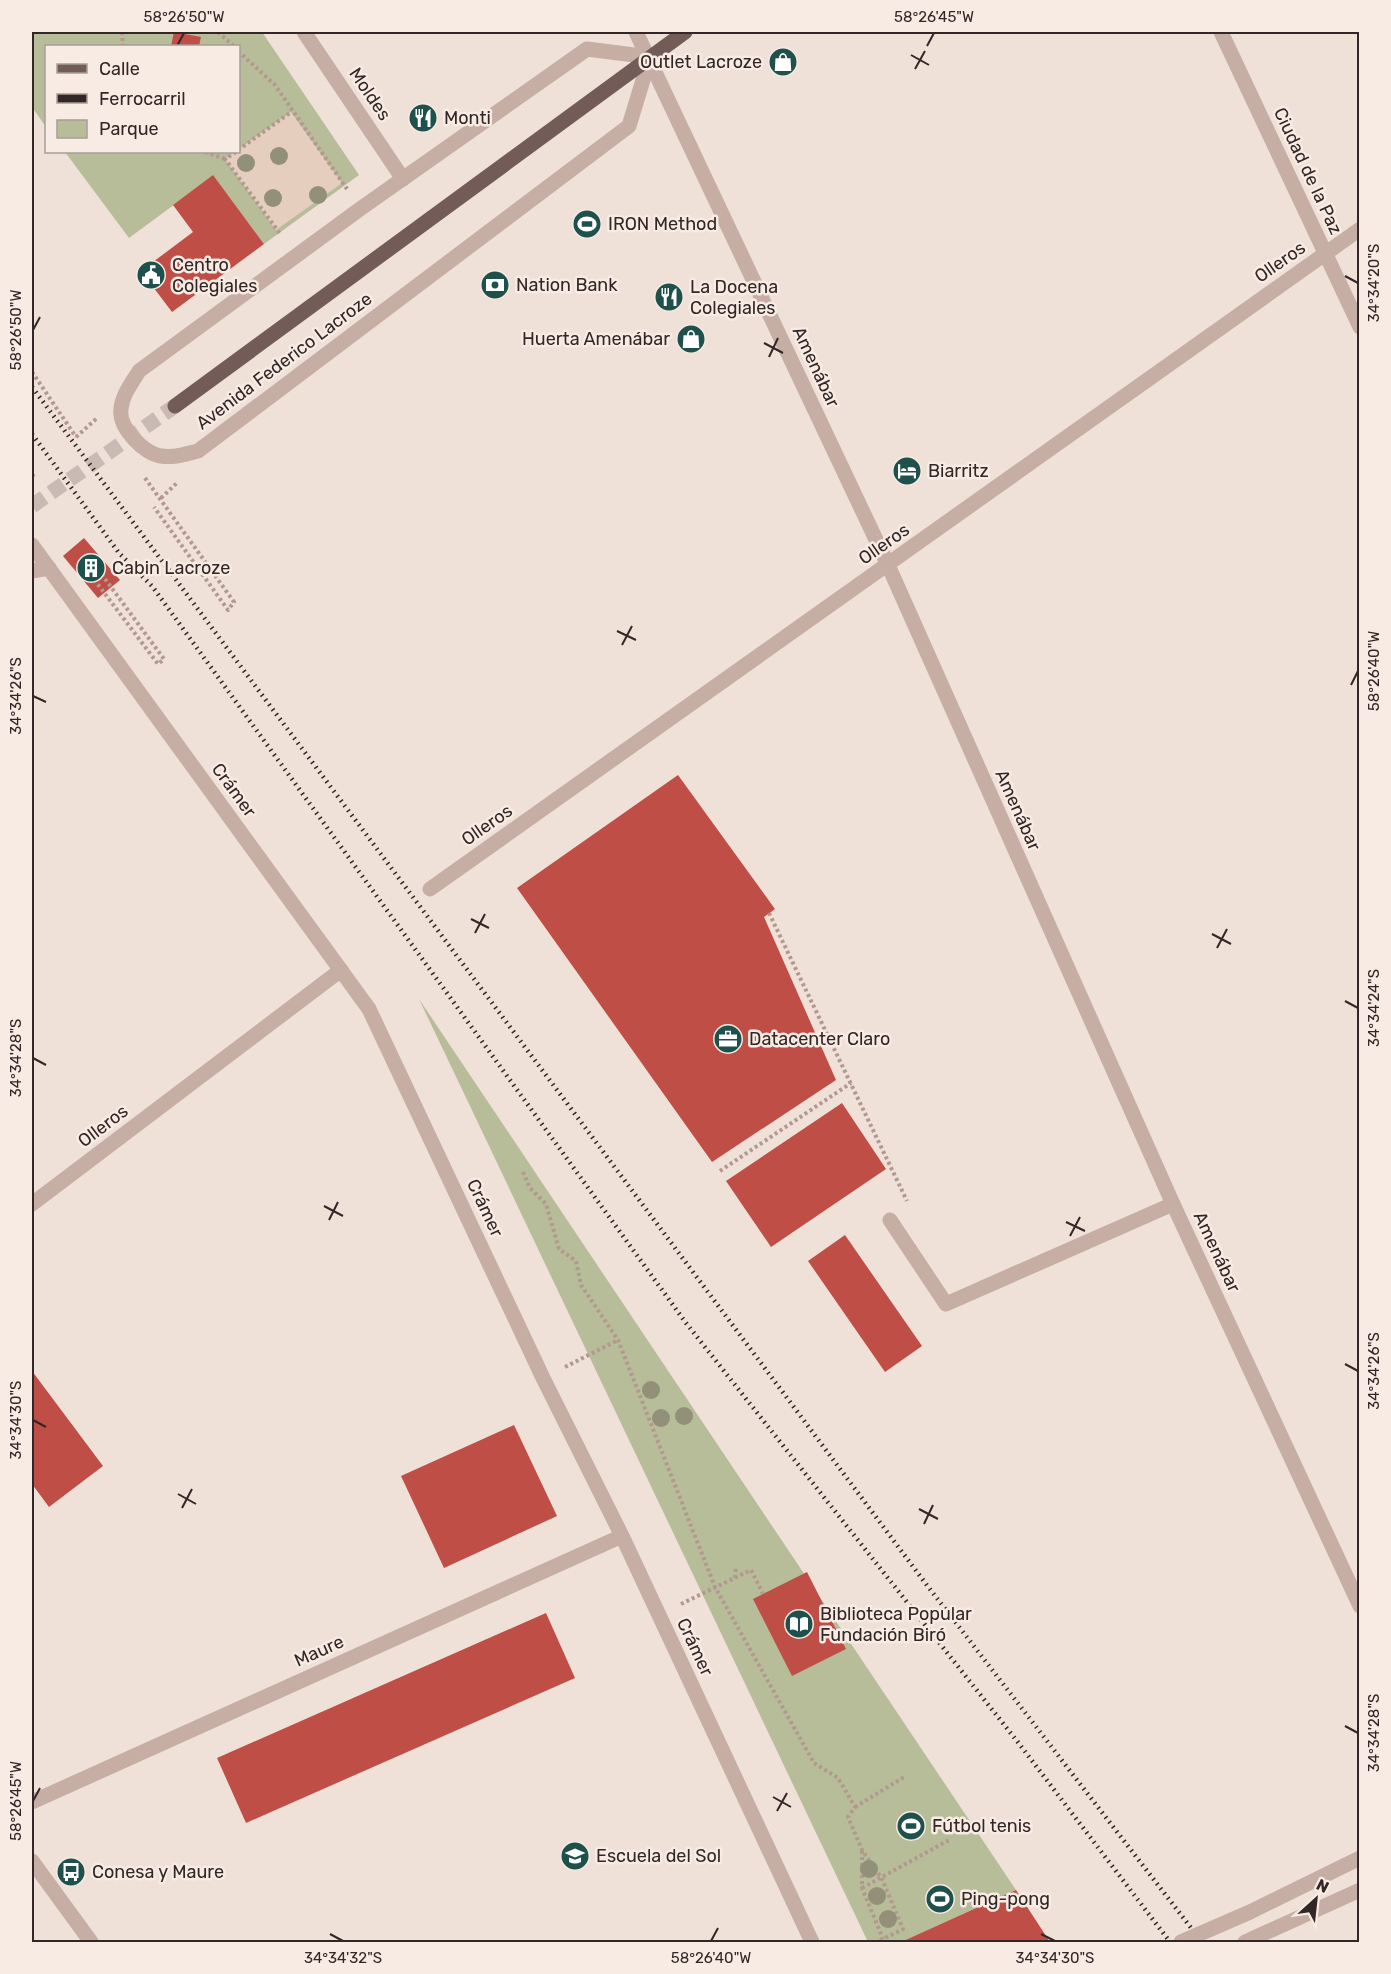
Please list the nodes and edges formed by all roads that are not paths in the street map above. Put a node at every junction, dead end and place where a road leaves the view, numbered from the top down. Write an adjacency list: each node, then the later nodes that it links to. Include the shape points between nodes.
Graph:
1 (304, 32): 6 (street, Moldes)
2 (636, 32): 5 (street, Amenábar)
3 (685, 32): 5 (main road, Avenida Federico Lacroze)
4 (1221, 32): 8 (street, Ciudad de la Paz)
5 (650, 57): 6 (street, Avenida Federico Lacroze, via 587,49); 6 (street, Avenida Federico Lacroze, via 629,126 208,444 177,457 158,456 138,442 122,423 120,410 139,371); 10 (main road, Avenida Federico Lacroze); 12 (street, Amenábar)
6 (403, 179)
7 (1359, 229): 8 (street, Olleros)
8 (1325, 254): 9 (street, Ciudad de la Paz); 12 (street, Olleros)
9 (1359, 327)
10 (175, 406)
11 (32, 545): 13 (street, Crámer)
12 (888, 566): 15 (street, Olleros); 18 (street, Amenábar)
13 (49, 568): 14 (street); 16 (street, Crámer)
14 (32, 571)
15 (430, 889)
16 (342, 970): 17 (street, Olleros); 20 (street, Crámer, via 369,1009)
17 (32, 1204)
18 (1173, 1204): 19 (street, via 946,1304); 21 (street, Amenábar)
19 (890, 1220)
20 (622, 1536): 22 (street, Maure); 28 (street, Crámer)
21 (1359, 1606)
22 (32, 1802)
23 (1359, 1858): 29 (street, bridge)
24 (32, 1861): 27 (street)
25 (1359, 1890): 26 (street)
26 (1252, 1940)
27 (91, 1942)
28 (812, 1942)
29 (1181, 1942)

